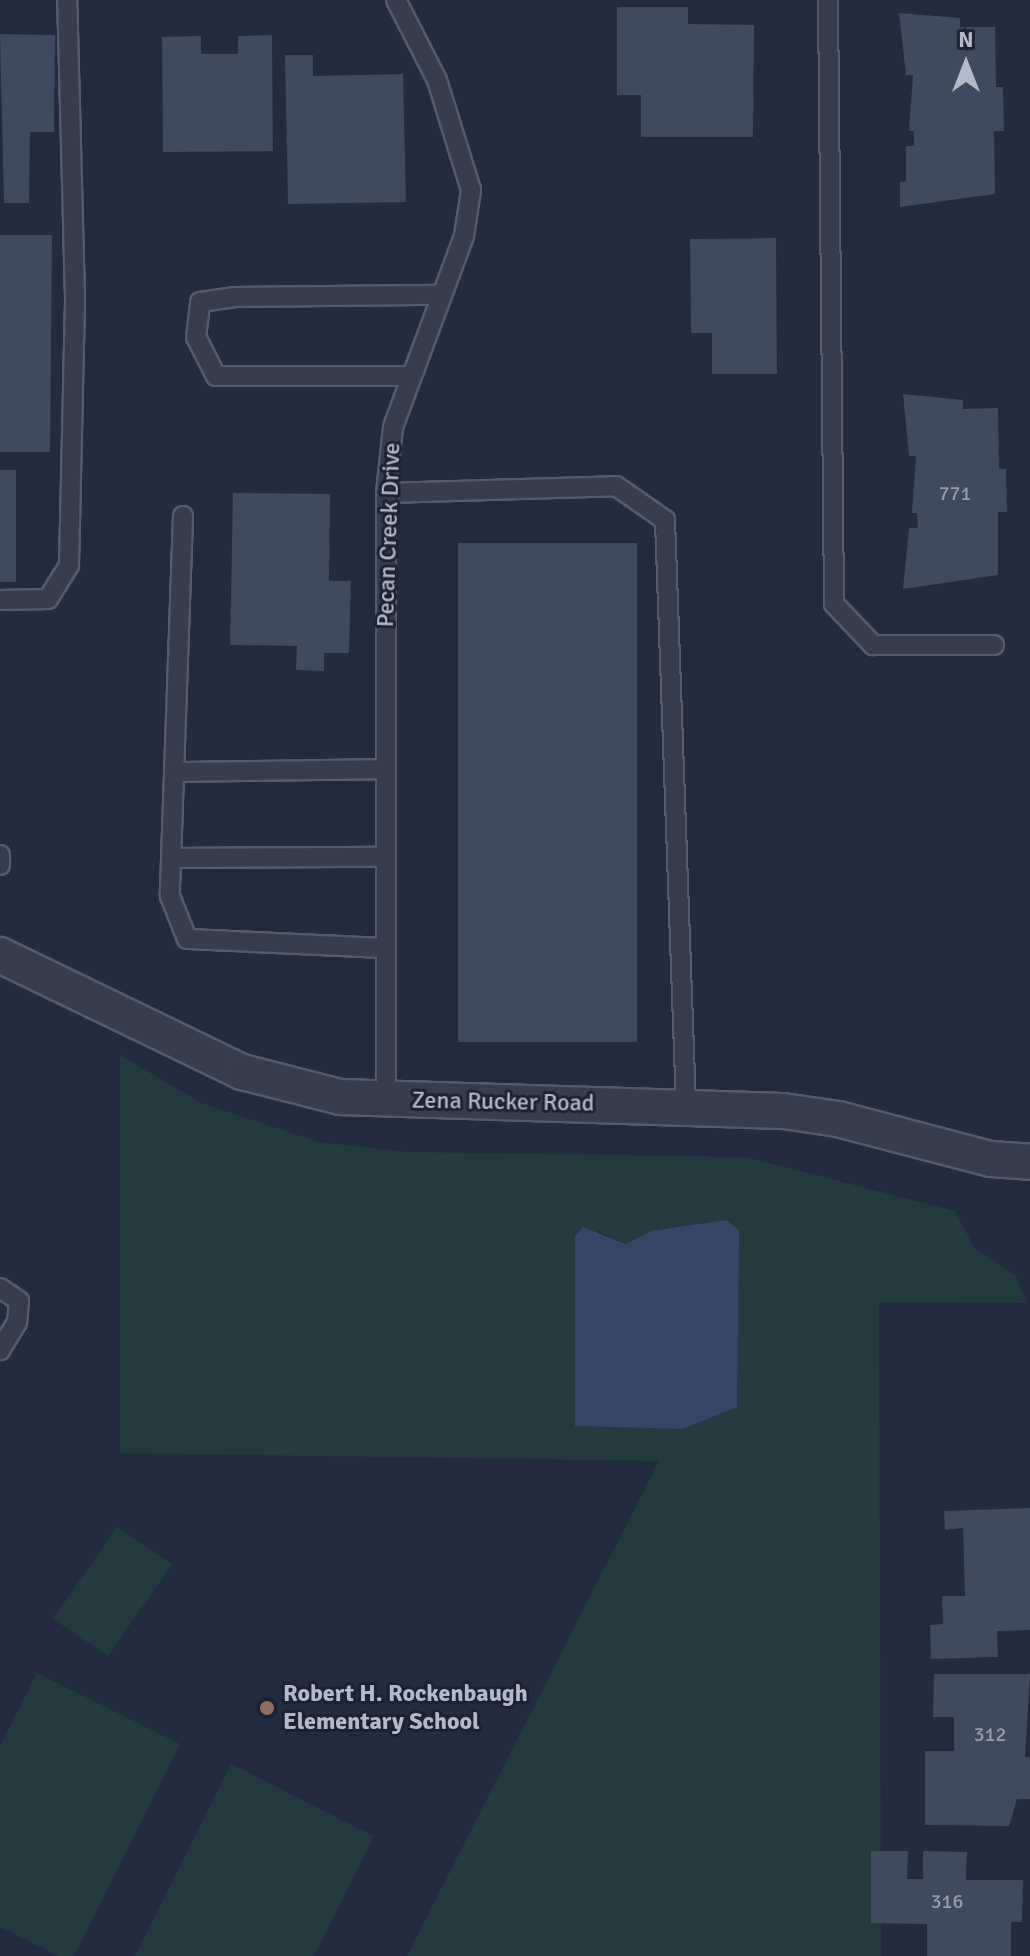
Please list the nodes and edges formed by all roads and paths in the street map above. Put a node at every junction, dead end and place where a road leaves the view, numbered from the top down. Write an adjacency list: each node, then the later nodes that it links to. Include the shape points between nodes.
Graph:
1 (67, 0): 8 (lane, via 75,298 69,565 48,599)
2 (396, 0): 4 (lane, Pecan Creek Drive, via 437,80 471,190 464,236)
3 (828, 0): 9 (lane, via 834,604 873,645)
4 (441, 295): 5 (lane, Pecan Creek Drive); 5 (lane, via 234,297 200,302 196,337 216,376)
5 (411, 376): 6 (lane, Pecan Creek Drive, via 393,427)
6 (386, 493): 10 (lane, Pecan Creek Drive); 19 (lane, via 616,486 665,520)
7 (183, 516): 11 (lane)
8 (0, 600)
9 (994, 645)
10 (386, 769): 11 (lane); 13 (lane, Pecan Creek Drive)
11 (175, 772): 14 (lane)
12 (0, 855): 15 (lane)
13 (386, 857): 14 (lane); 16 (lane, Pecan Creek Drive)
14 (171, 858): 16 (lane, via 170,896 187,939)
15 (0, 865)
16 (386, 948): 18 (lane, Pecan Creek Drive)
17 (0, 955): 18 (street, Zena Rucker Road, via 242,1072 340,1097)
18 (386, 1099): 19 (street, Zena Rucker Road)
19 (686, 1106): 20 (street, Zena Rucker Road, via 838,1119 991,1159)
20 (1030, 1162)
21 (0, 1288): 22 (lane, via 19,1301 17,1322)
22 (0, 1350)

